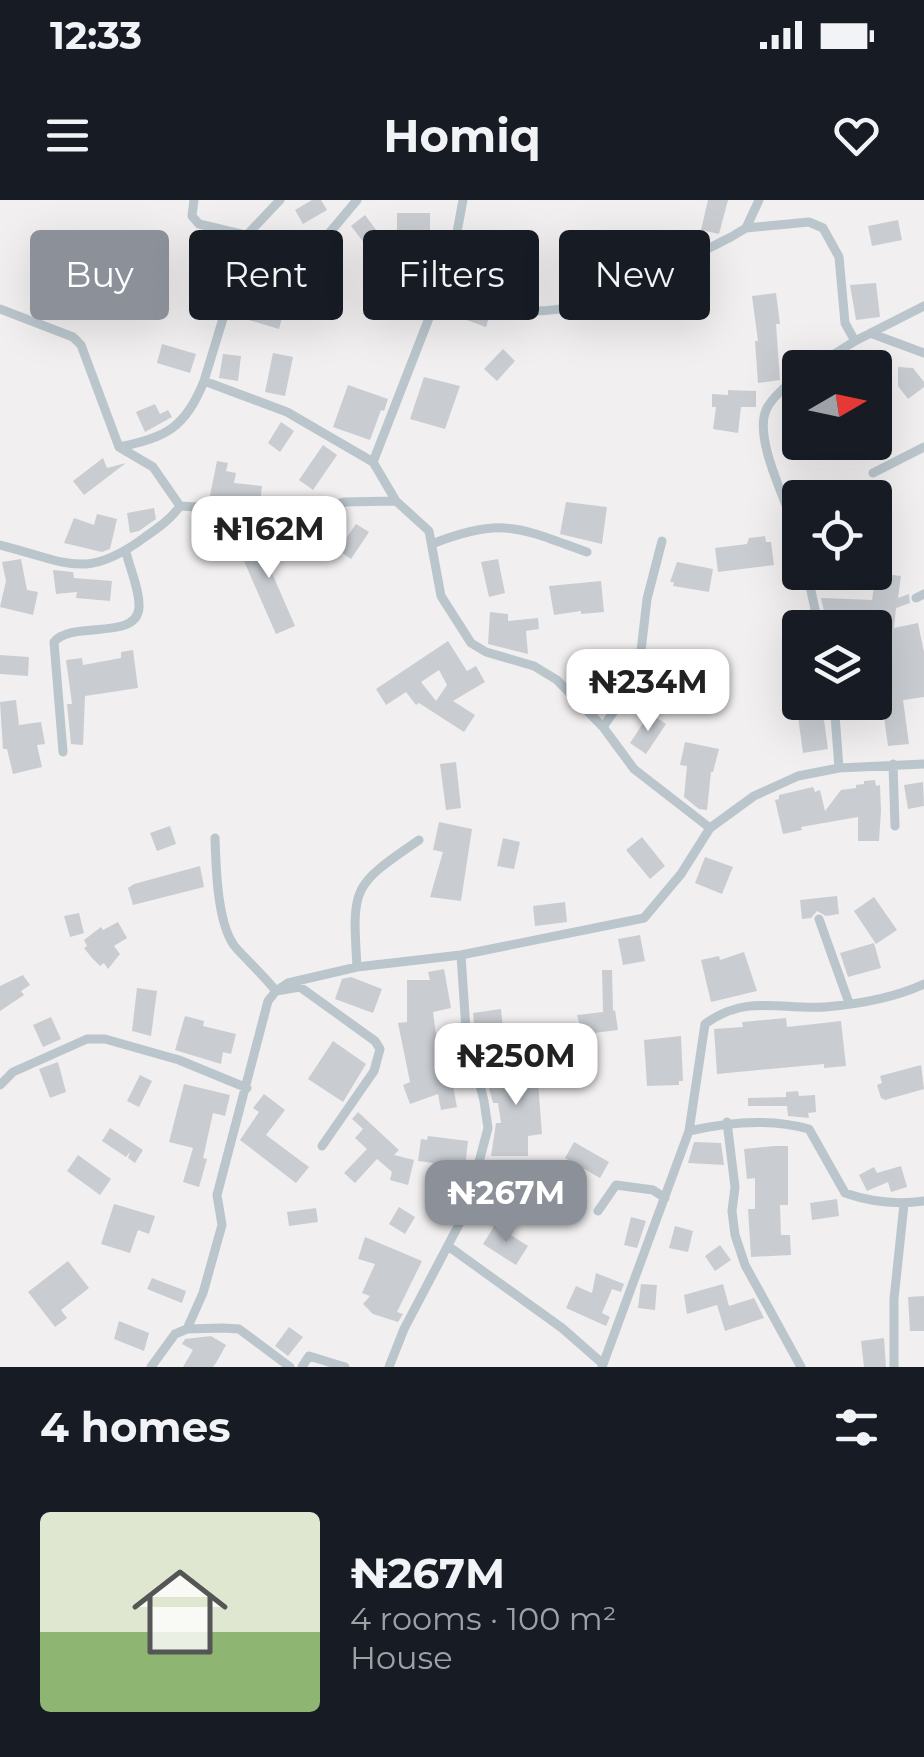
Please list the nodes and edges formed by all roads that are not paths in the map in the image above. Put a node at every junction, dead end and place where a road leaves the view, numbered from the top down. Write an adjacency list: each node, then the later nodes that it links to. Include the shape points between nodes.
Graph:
1 (194, 200): 7 (street, via 192,216 199,224)
2 (280, 200): 8 (street)
3 (358, 200): 9 (street)
4 (462, 200): 10 (street)
5 (759, 200): 6 (street)
6 (746, 228): 13 (street, via 617,292); 17 (street, via 809,222 823,228 839,257 845,323)
7 (224, 230)
8 (251, 230)
9 (331, 230)
10 (457, 230)
11 (924, 306): 16 (street)
12 (0, 309): 22 (street, via 81,346)
13 (539, 310)
14 (224, 320): 20 (street)
15 (427, 320): 24 (street)
16 (870, 333): 17 (street); 19 (street)
17 (854, 341): 18 (street)
18 (840, 350)
19 (924, 353)
20 (204, 381): 22 (street, via 173,430); 24 (street, via 286,412)
21 (782, 390): 26 (street, via 765,410 763,433)
22 (119, 447): 28 (street, via 153,466)
23 (924, 447): 25 (street)
24 (372, 462): 27 (street)
25 (873, 473)
26 (782, 490)
27 (396, 501): 28 (street, via 298,512); 31 (street, via 422,522)
28 (180, 506): 32 (street)
29 (662, 541): 35 (street, via 638,677)
30 (0, 544): 32 (street, via 96,566)
31 (432, 544): 33 (street, via 500,526); 35 (street, via 441,596 471,644 557,680)
32 (126, 552): 36 (street, via 139,602 132,622 68,632 54,642)
33 (587, 552)
34 (836, 720): 39 (street)
35 (603, 728): 41 (street, via 634,769)
36 (63, 752)
37 (894, 764): 38 (street); 39 (street); 40 (street)
38 (924, 764)
39 (840, 768): 41 (street, via 798,776 754,796)
40 (895, 826)
41 (710, 828): 45 (street, via 644,918)
42 (214, 838): 48 (street, via 234,947)
43 (419, 840): 46 (street, via 359,889)
44 (819, 920): 49 (street)
45 (461, 955): 46 (street); 59 (street, via 466,1030 488,1128 466,1212)
46 (357, 966): 48 (street)
47 (924, 984): 49 (street)
48 (276, 990): 51 (street); 54 (street, via 300,986 380,1049 374,1072)
49 (848, 1003): 53 (street, via 725,1009 705,1024)
50 (0, 1085): 51 (street, via 13,1072 105,1038)
51 (246, 1088): 60 (street, via 217,1195 222,1226)
52 (726, 1122): 53 (street); 57 (street, via 809,1129 845,1194); 67 (street, via 734,1234)
53 (689, 1132): 55 (street)
54 (322, 1146)
55 (665, 1198): 58 (street, via 616,1185); 61 (street)
56 (924, 1201): 57 (street)
57 (904, 1204): 68 (street)
58 (598, 1211)
59 (448, 1246): 61 (street); 66 (street)
60 (187, 1330): 62 (street, via 175,1334); 63 (street, via 239,1329)
61 (603, 1366)
62 (151, 1367)
63 (290, 1367)
64 (302, 1367): 65 (street, via 309,1356)
65 (345, 1367)
66 (389, 1367)
67 (801, 1367)
68 (894, 1367)

